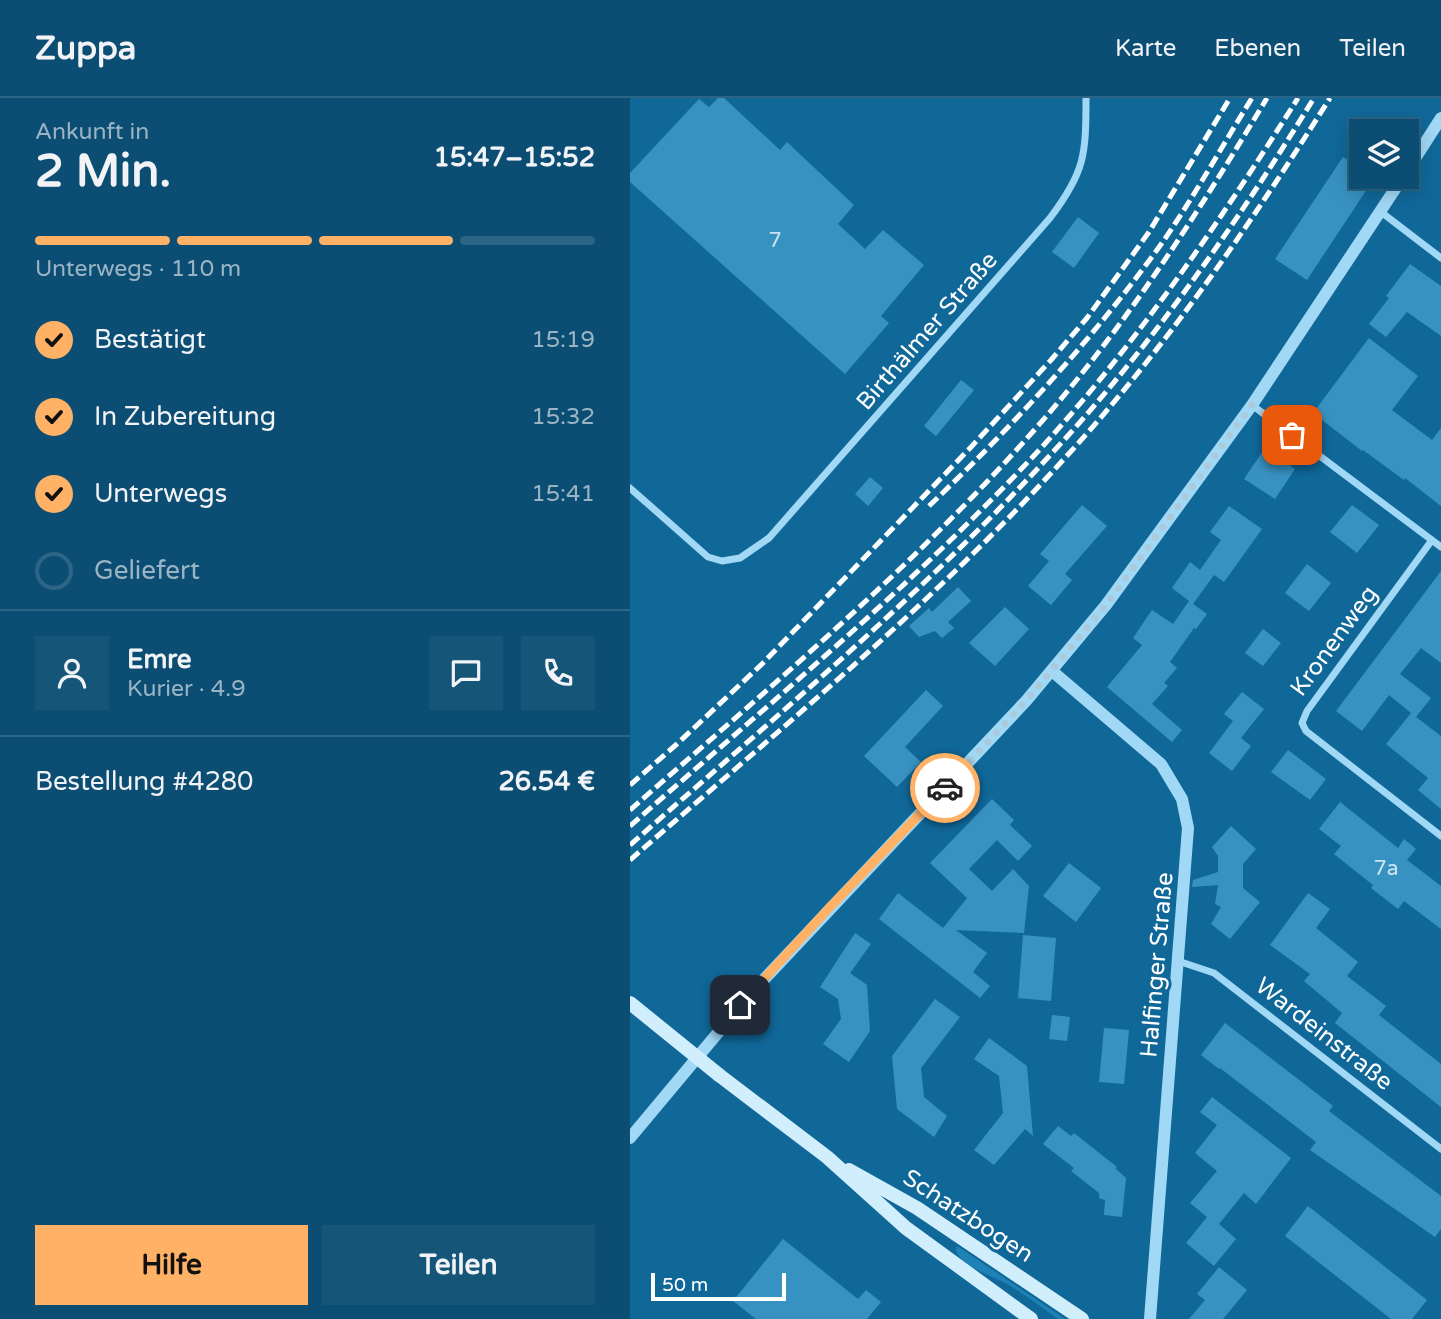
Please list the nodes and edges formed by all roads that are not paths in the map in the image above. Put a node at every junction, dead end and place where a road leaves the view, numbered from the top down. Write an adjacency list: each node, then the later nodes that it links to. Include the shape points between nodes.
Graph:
1 (1086, 98): 8 (street, Birthälmer Straße, via 1086,144 1079,175 1062,203 769,538 740,558 722,561 708,557)
2 (1441, 118): 3 (street)
3 (1419, 152)
4 (1395, 189): 5 (street)
5 (1381, 212): 6 (street); 7 (street)
6 (1441, 258)
7 (1252, 405): 9 (street); 11 (street, via 1158,537)
8 (630, 488)
9 (1432, 540): 10 (street); 12 (street, Kronenweg, via 1302,723 1306,731)
10 (1441, 547)
11 (1052, 671): 13 (street, Halfinger Straße, via 1161,764 1182,799 1188,842); 15 (street, via 752,992)
12 (1441, 836)
13 (1178, 961): 16 (street, Wardeinstraße, via 1213,972); 20 (street, Halfinger Straße)
14 (630, 1003): 17 (main road, Schatzbogen, bridge)
15 (630, 1138)
16 (1439, 1144)
17 (827, 1157): 18 (main road, Schatzbogen, via 906,1228); 19 (main road, Schatzbogen, via 917,1208)
18 (1031, 1319)
19 (1082, 1319)
20 (1150, 1319)

